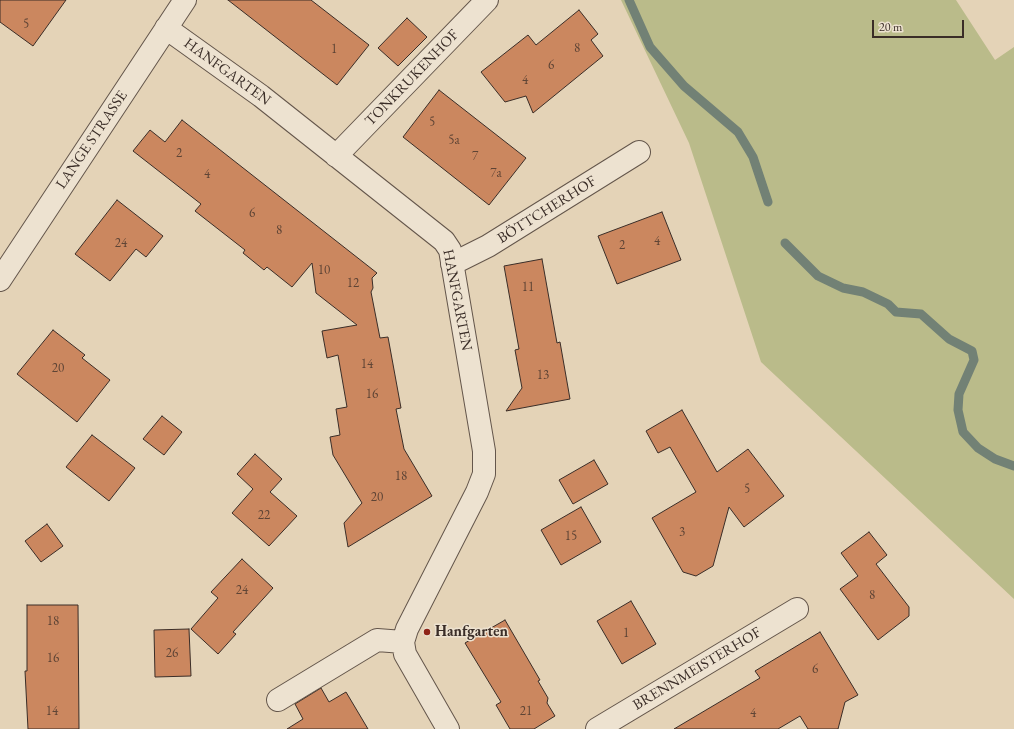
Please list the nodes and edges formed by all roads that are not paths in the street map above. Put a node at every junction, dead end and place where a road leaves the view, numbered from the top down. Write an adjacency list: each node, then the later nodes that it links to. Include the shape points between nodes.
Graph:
1 (185, 0): 3 (street, LANGE STRASSE)
2 (487, 0): 5 (street, TONKRUKENHOF)
3 (166, 28): 5 (street, HANFGARTEN, via 261,96); 7 (street, LANGE STRASSE)
4 (640, 152): 6 (street, BÖTTCHERHOF, via 488,246)
5 (336, 156): 6 (street, HANFGARTEN, via 444,241 450,250)
6 (452, 264): 9 (street, HANFGARTEN, via 484,451 484,474)
7 (0, 280)
8 (797, 608): 12 (street, BRENNMEISTERHOF)
9 (403, 642): 10 (street, via 377,640); 11 (street, via 404,654)
10 (278, 700)
11 (448, 729)
12 (597, 729)

